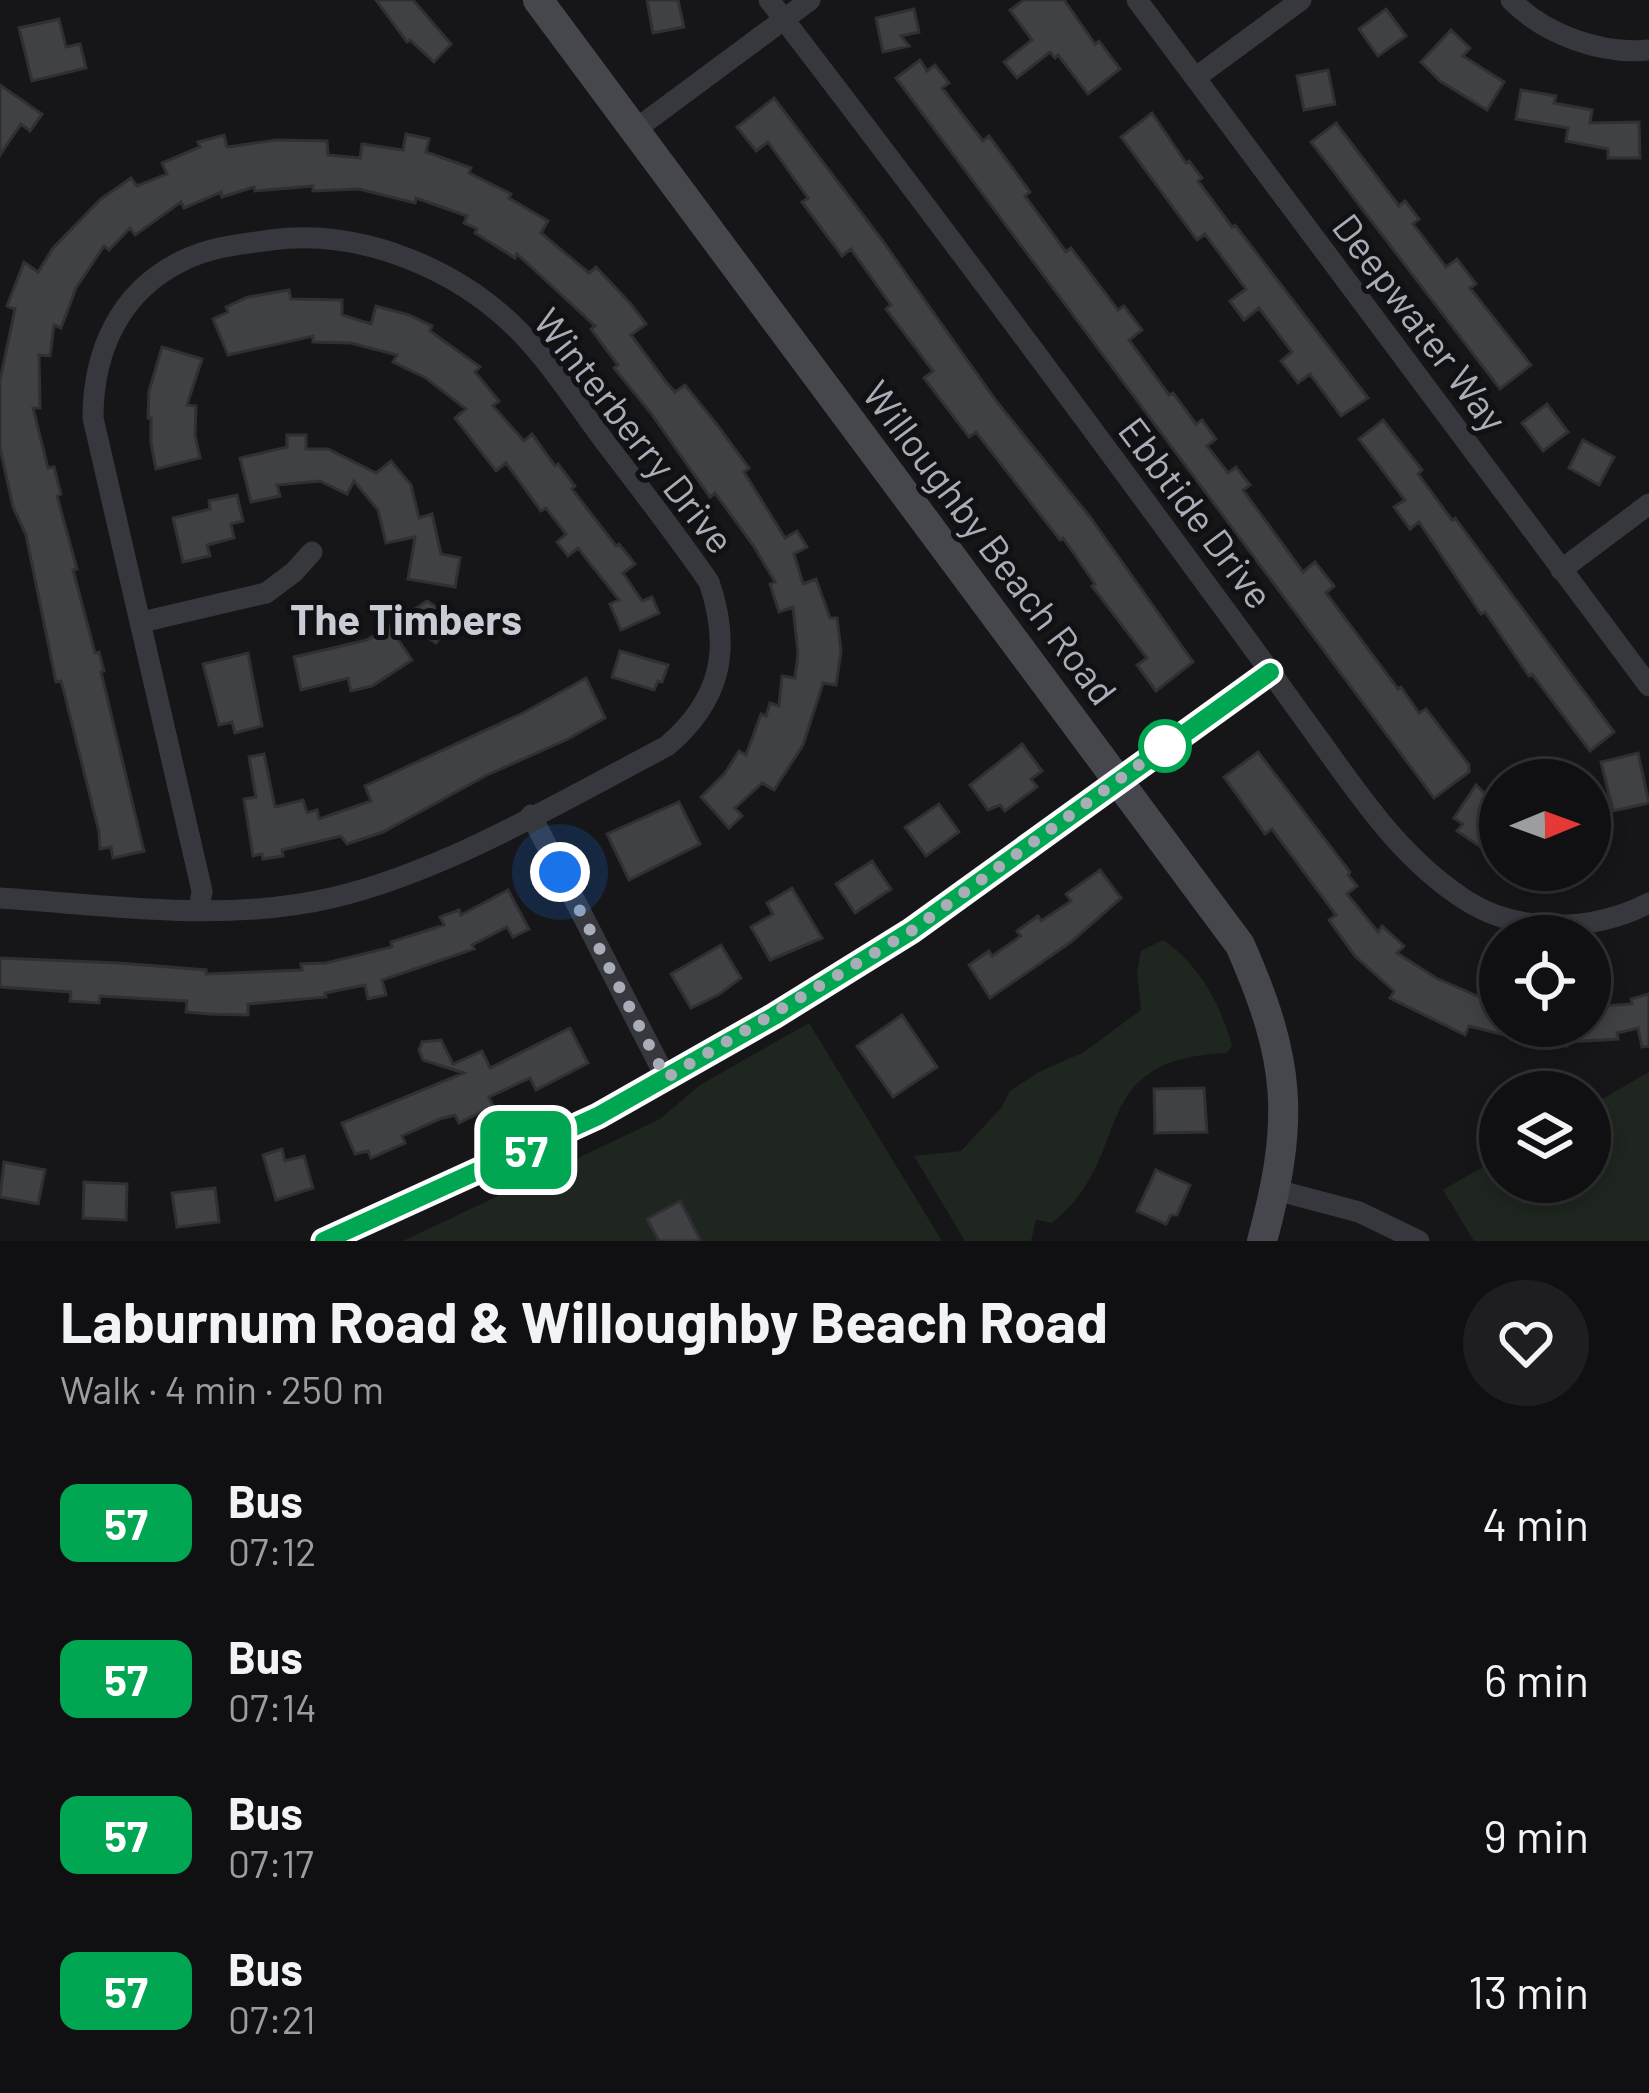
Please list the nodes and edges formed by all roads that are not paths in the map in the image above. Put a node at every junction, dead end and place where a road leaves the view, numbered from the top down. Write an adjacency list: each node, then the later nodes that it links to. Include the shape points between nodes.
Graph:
1 (538, 0): 10 (street, Willoughby Beach Road)
2 (769, 0): 7 (street, Ebbtide Drive)
3 (810, 0): 7 (street)
4 (1137, 0): 9 (street, Deepwater Way)
5 (1301, 0): 9 (street)
6 (1511, 0): 8 (street, via 1552,31)
7 (784, 20): 10 (street); 15 (street, Ebbtide Drive)
8 (1649, 50)
9 (1195, 78): 13 (street, Deepwater Way)
10 (636, 129): 17 (street, Willoughby Beach Road)
11 (1649, 505): 13 (street)
12 (312, 551): 14 (street, via 266,593)
13 (1561, 570): 16 (street, Deepwater Way)
14 (142, 622): 18 (street, Winterberry Drive, via 93,418 93,382 103,346 143,285 196,254 284,238 349,243 448,277 521,333 688,552 718,607 718,668 693,724 667,746); 21 (street, Winterberry Drive)
15 (1270, 672): 17 (street); 20 (street, Ebbtide Drive, via 1418,866 1472,904 1527,922 1576,926)
16 (1649, 686)
17 (1119, 778): 22 (street, via 911,931); 23 (street, Willoughby Beach Road, via 1240,945 1269,1012 1285,1123)
18 (531, 815): 21 (street, Winterberry Drive, via 439,861 348,893); 22 (street)
19 (0, 898): 21 (street, Winterberry Drive)
20 (1649, 903)
21 (200, 910)
22 (666, 1078): 24 (street)
23 (1276, 1190): 25 (street, Willoughby Beach Road); 26 (street, via 1359,1212)
24 (324, 1241)
25 (1262, 1241)
26 (1419, 1241)

